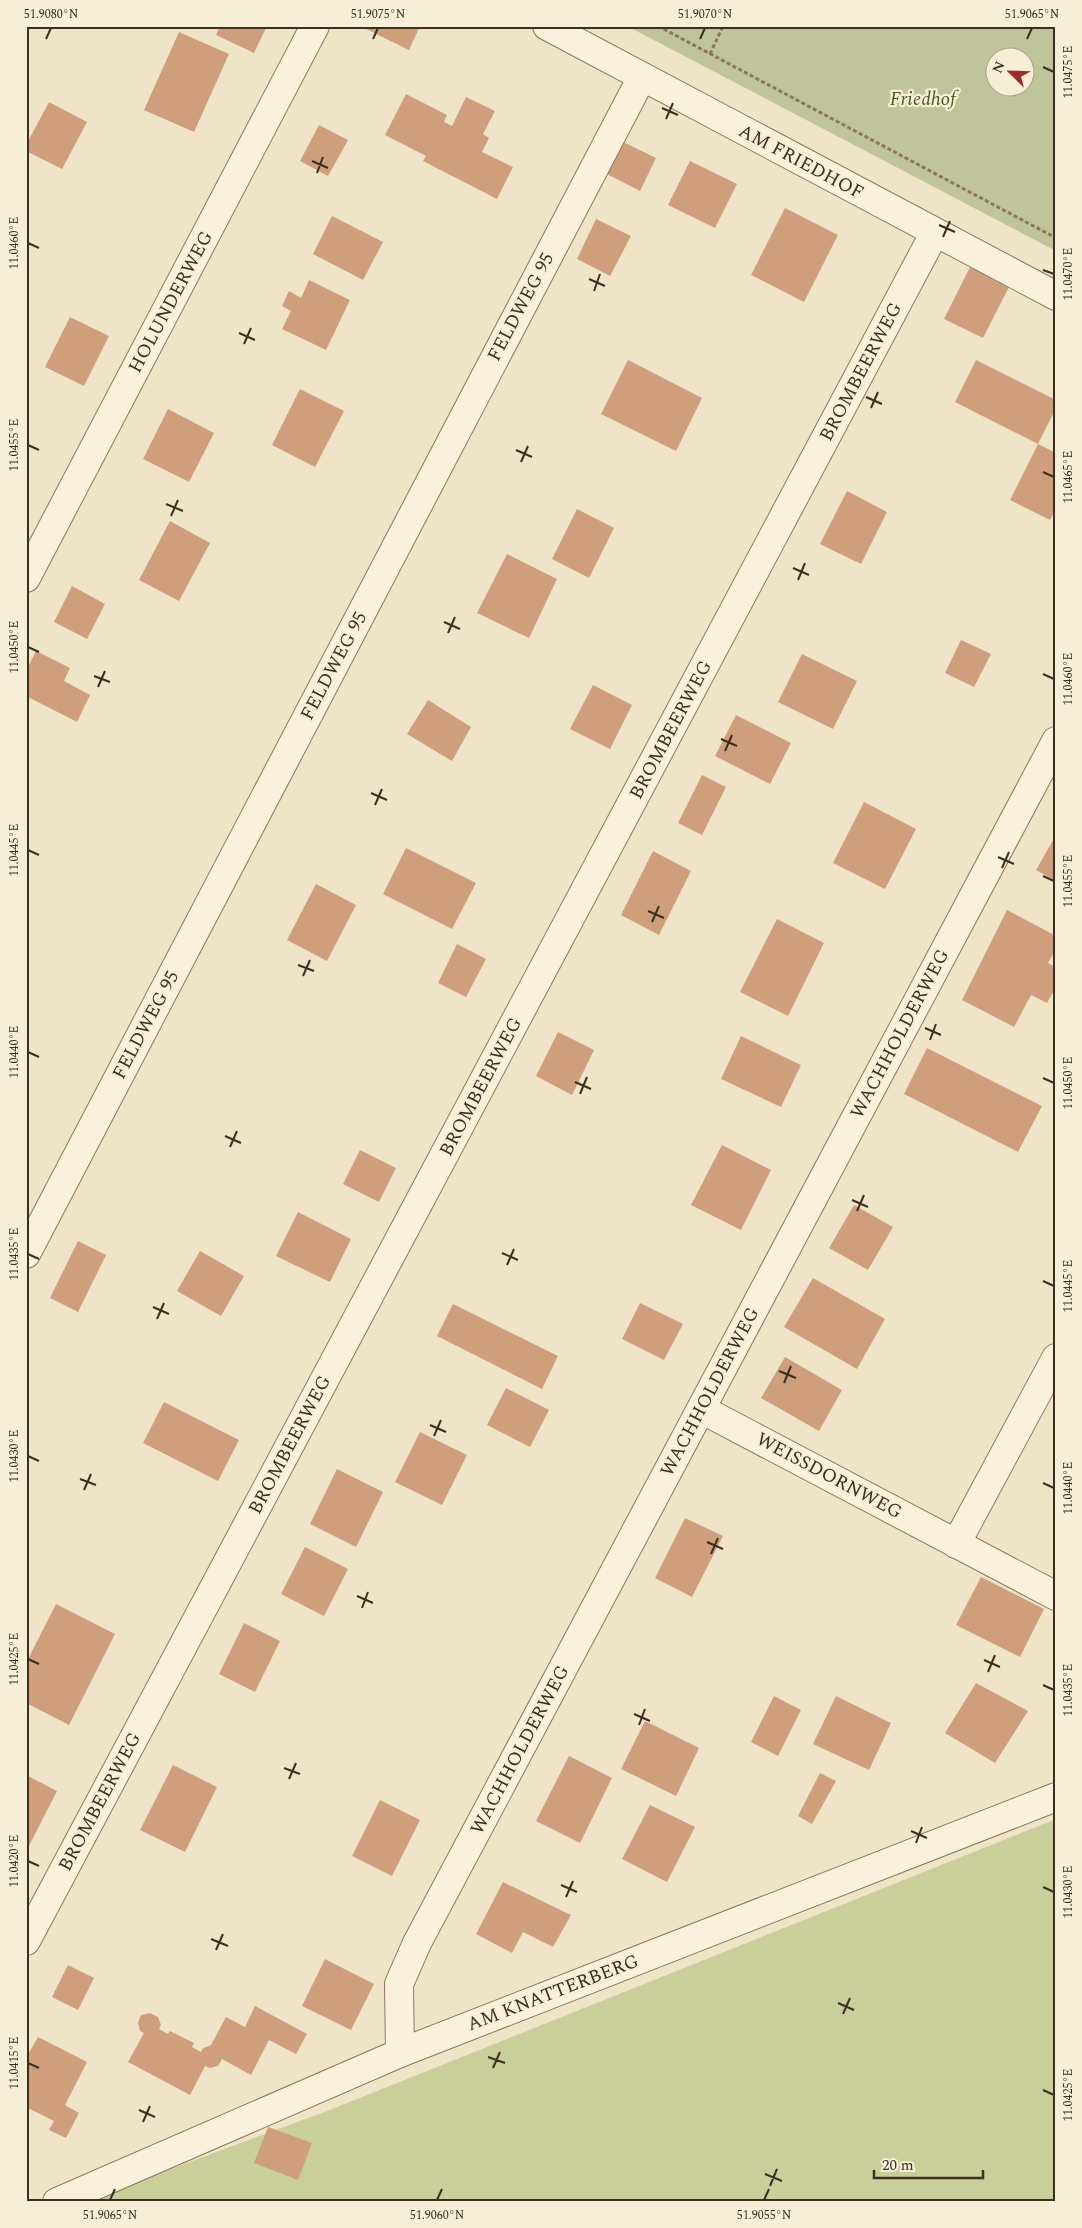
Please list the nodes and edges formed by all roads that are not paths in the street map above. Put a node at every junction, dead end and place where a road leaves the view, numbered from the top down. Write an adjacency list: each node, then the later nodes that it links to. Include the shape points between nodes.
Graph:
1 (315, 26): 6 (street, HOLUNDERWEG)
2 (547, 26): 3 (street, AM FRIEDHOF)
3 (642, 77): 4 (street, AM FRIEDHOF); 8 (street, FELDWEG 95)
4 (934, 234): 5 (street, AM FRIEDHOF); 14 (street, BROMBEERWEG)
5 (1056, 296)
6 (26, 578)
7 (1056, 741): 10 (street, WACHHOLDERWEG)
8 (26, 1254)
9 (1056, 1358): 11 (street)
10 (701, 1409): 11 (street, WEISSDORNWEG); 15 (street, WACHHOLDERWEG, via 417,1943 399,1984)
11 (956, 1544): 12 (street, WEISSDORNWEG)
12 (1056, 1596)
13 (1056, 1797): 15 (street, AM KNATTERBERG)
14 (26, 1941)
15 (400, 2053): 16 (street, AM KNATTERBERG)
16 (57, 2202)

